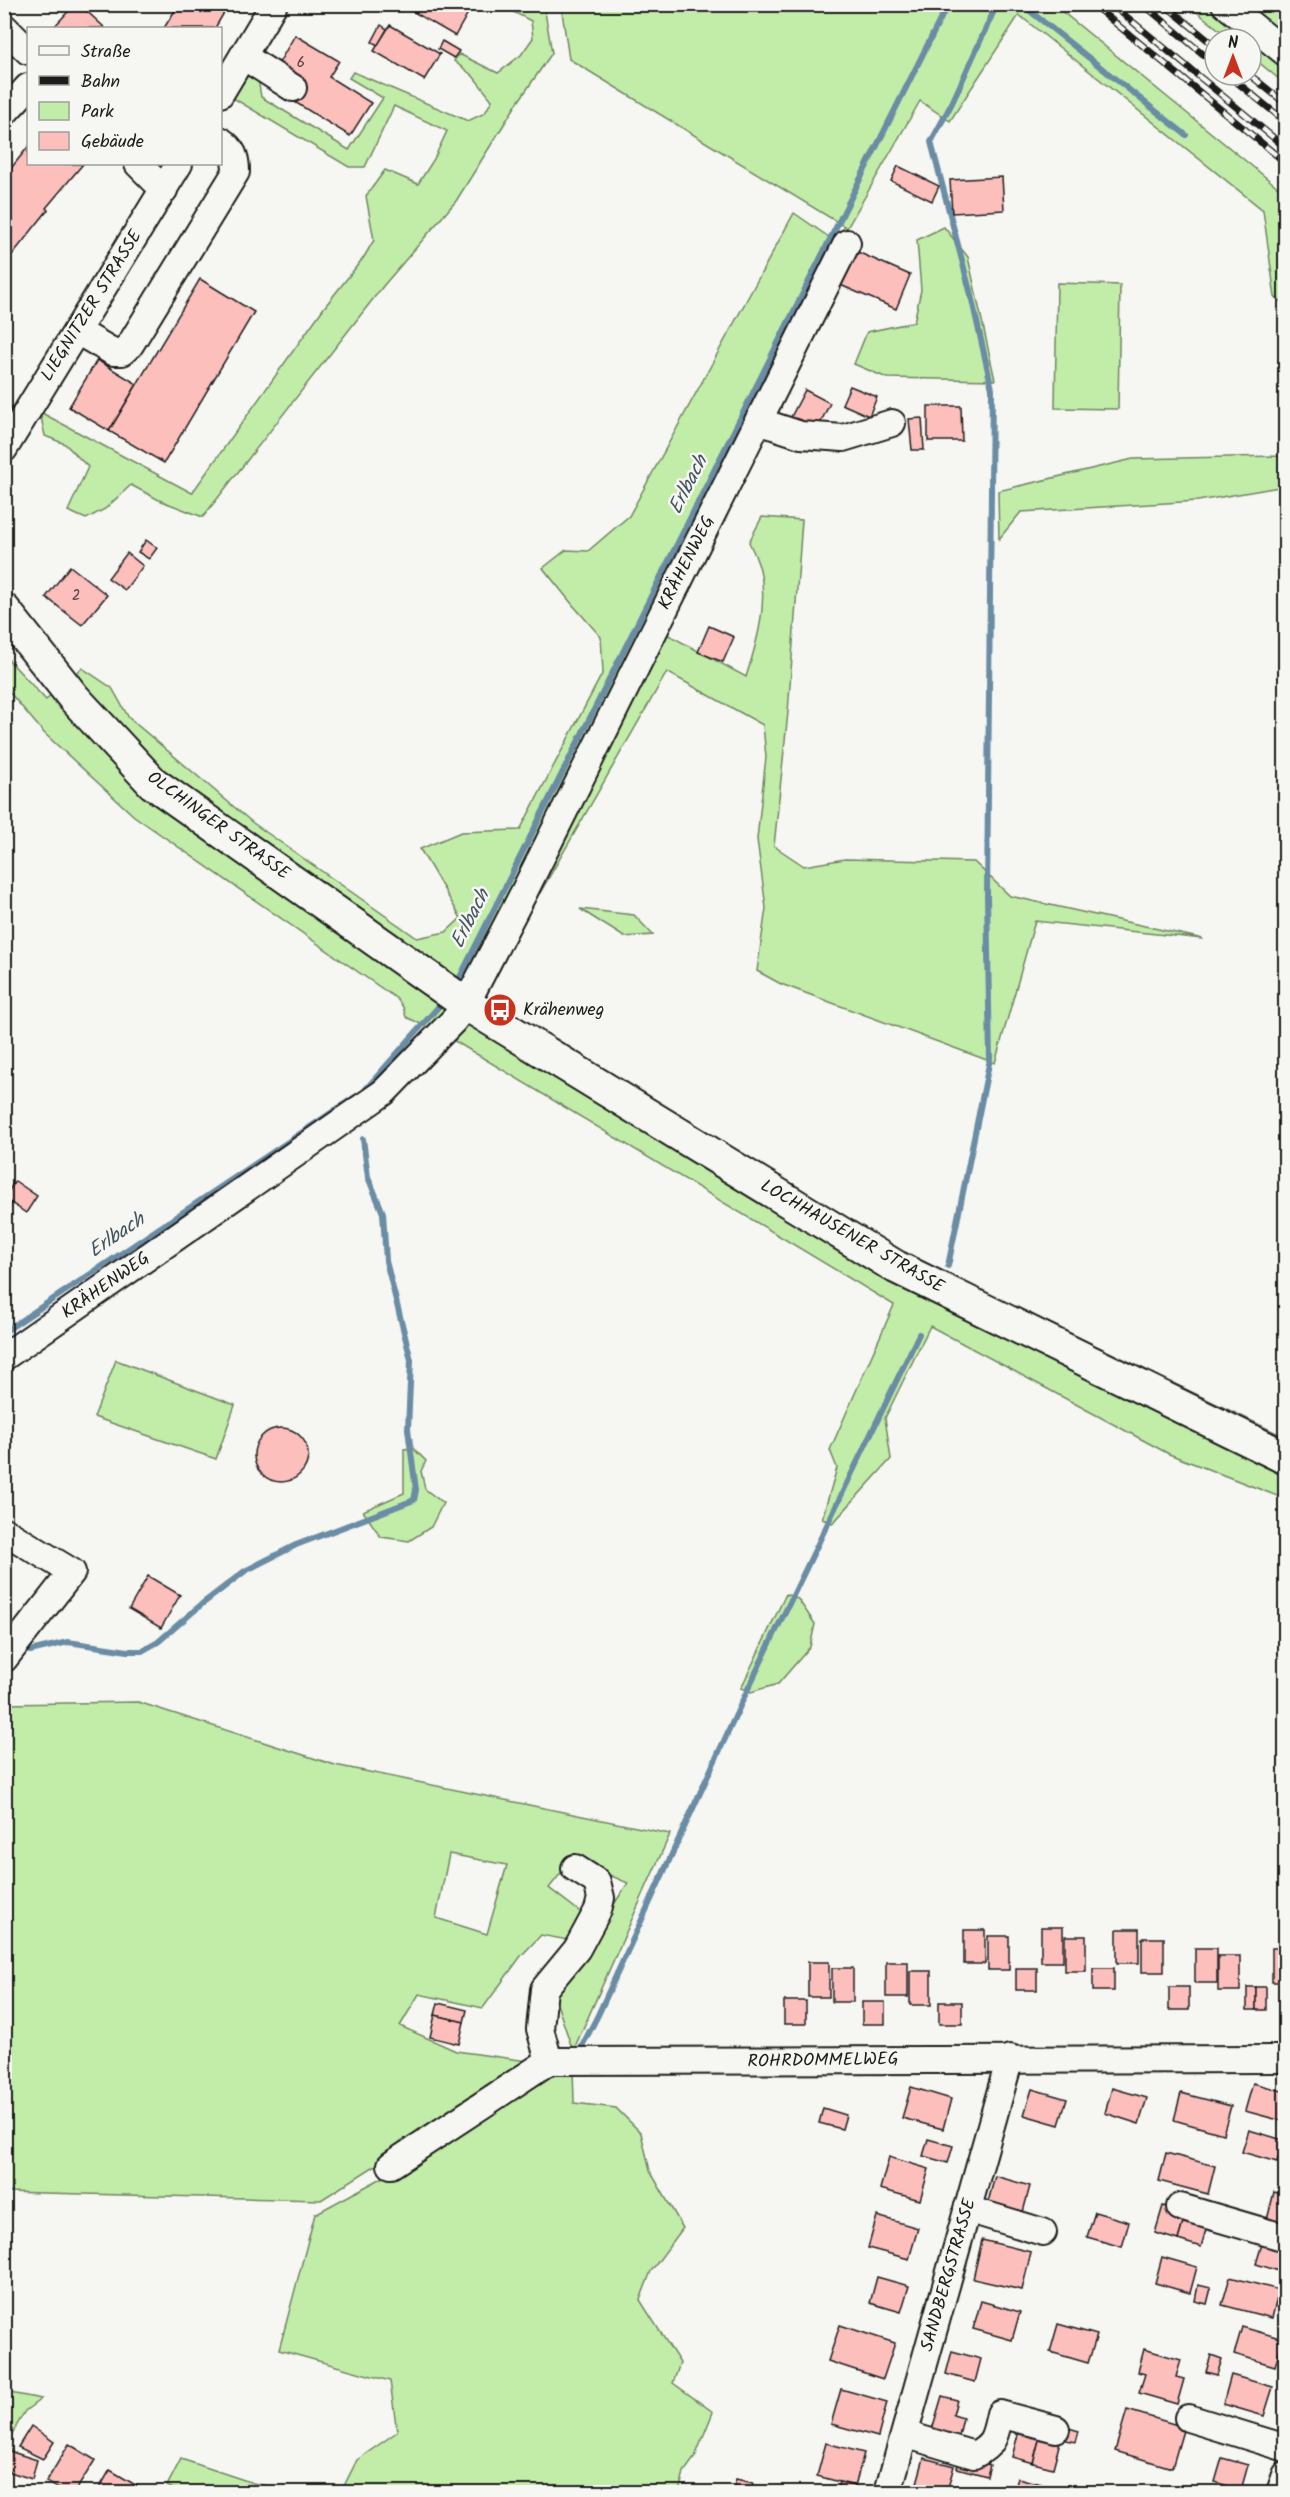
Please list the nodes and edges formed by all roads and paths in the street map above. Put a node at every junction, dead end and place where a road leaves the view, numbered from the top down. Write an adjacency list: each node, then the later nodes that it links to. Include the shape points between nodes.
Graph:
1 (274, 4): 6 (street)
2 (1225, 4): 5 (street)
3 (4, 27): 4 (street)
4 (27, 50)
5 (1286, 53)
6 (243, 56): 7 (street); 9 (street)
7 (223, 85)
8 (27, 88): 10 (street)
9 (293, 88)
10 (4, 113)
11 (222, 141): 16 (street, via 236,156 236,172 130,345 122,352 113,351)
12 (139, 165): 14 (street)
13 (178, 165): 14 (street, LIEGNITZER STRASSE)
14 (164, 189): 16 (street, LIEGNITZER STRASSE)
15 (847, 243): 17 (street, KRÄHENWEG)
16 (77, 331): 19 (street, LIEGNITZER STRASSE)
17 (758, 421): 18 (street, via 801,435 843,438); 22 (street, KRÄHENWEG)
18 (892, 423)
19 (4, 449)
20 (4, 610): 21 (main road, OLCHINGER STRASSE)
21 (14, 629): 22 (main road, OLCHINGER STRASSE, via 153,783)
22 (466, 1004): 23 (street, KRÄHENWEG, via 384,1092); 24 (main road, LOCHHAUSENER STRASSE, via 896,1267)
23 (4, 1357)
24 (1286, 1458)
25 (4, 1532): 26 (street, via 72,1572)
26 (4, 1659)
27 (575, 1868): 30 (street, via 597,1882 601,1898 577,1949 544,1989 540,2029)
28 (1010, 2058): 29 (street, ROHRDOMMELWEG); 30 (street, ROHRDOMMELWEG); 33 (street, SANDBERGSTRASSE)
29 (1286, 2059)
30 (549, 2061): 31 (street)
31 (392, 2165)
32 (1180, 2207): 35 (street)
33 (967, 2209): 34 (street); 41 (street, SANDBERGSTRASSE)
34 (1043, 2232)
35 (1286, 2238)
36 (1188, 2418): 39 (street)
37 (1056, 2429): 38 (street, via 1000,2414 988,2448 974,2455)
38 (911, 2436)
39 (1286, 2448)
40 (1286, 2475): 42 (street)
41 (888, 2493)
42 (1281, 2493)

